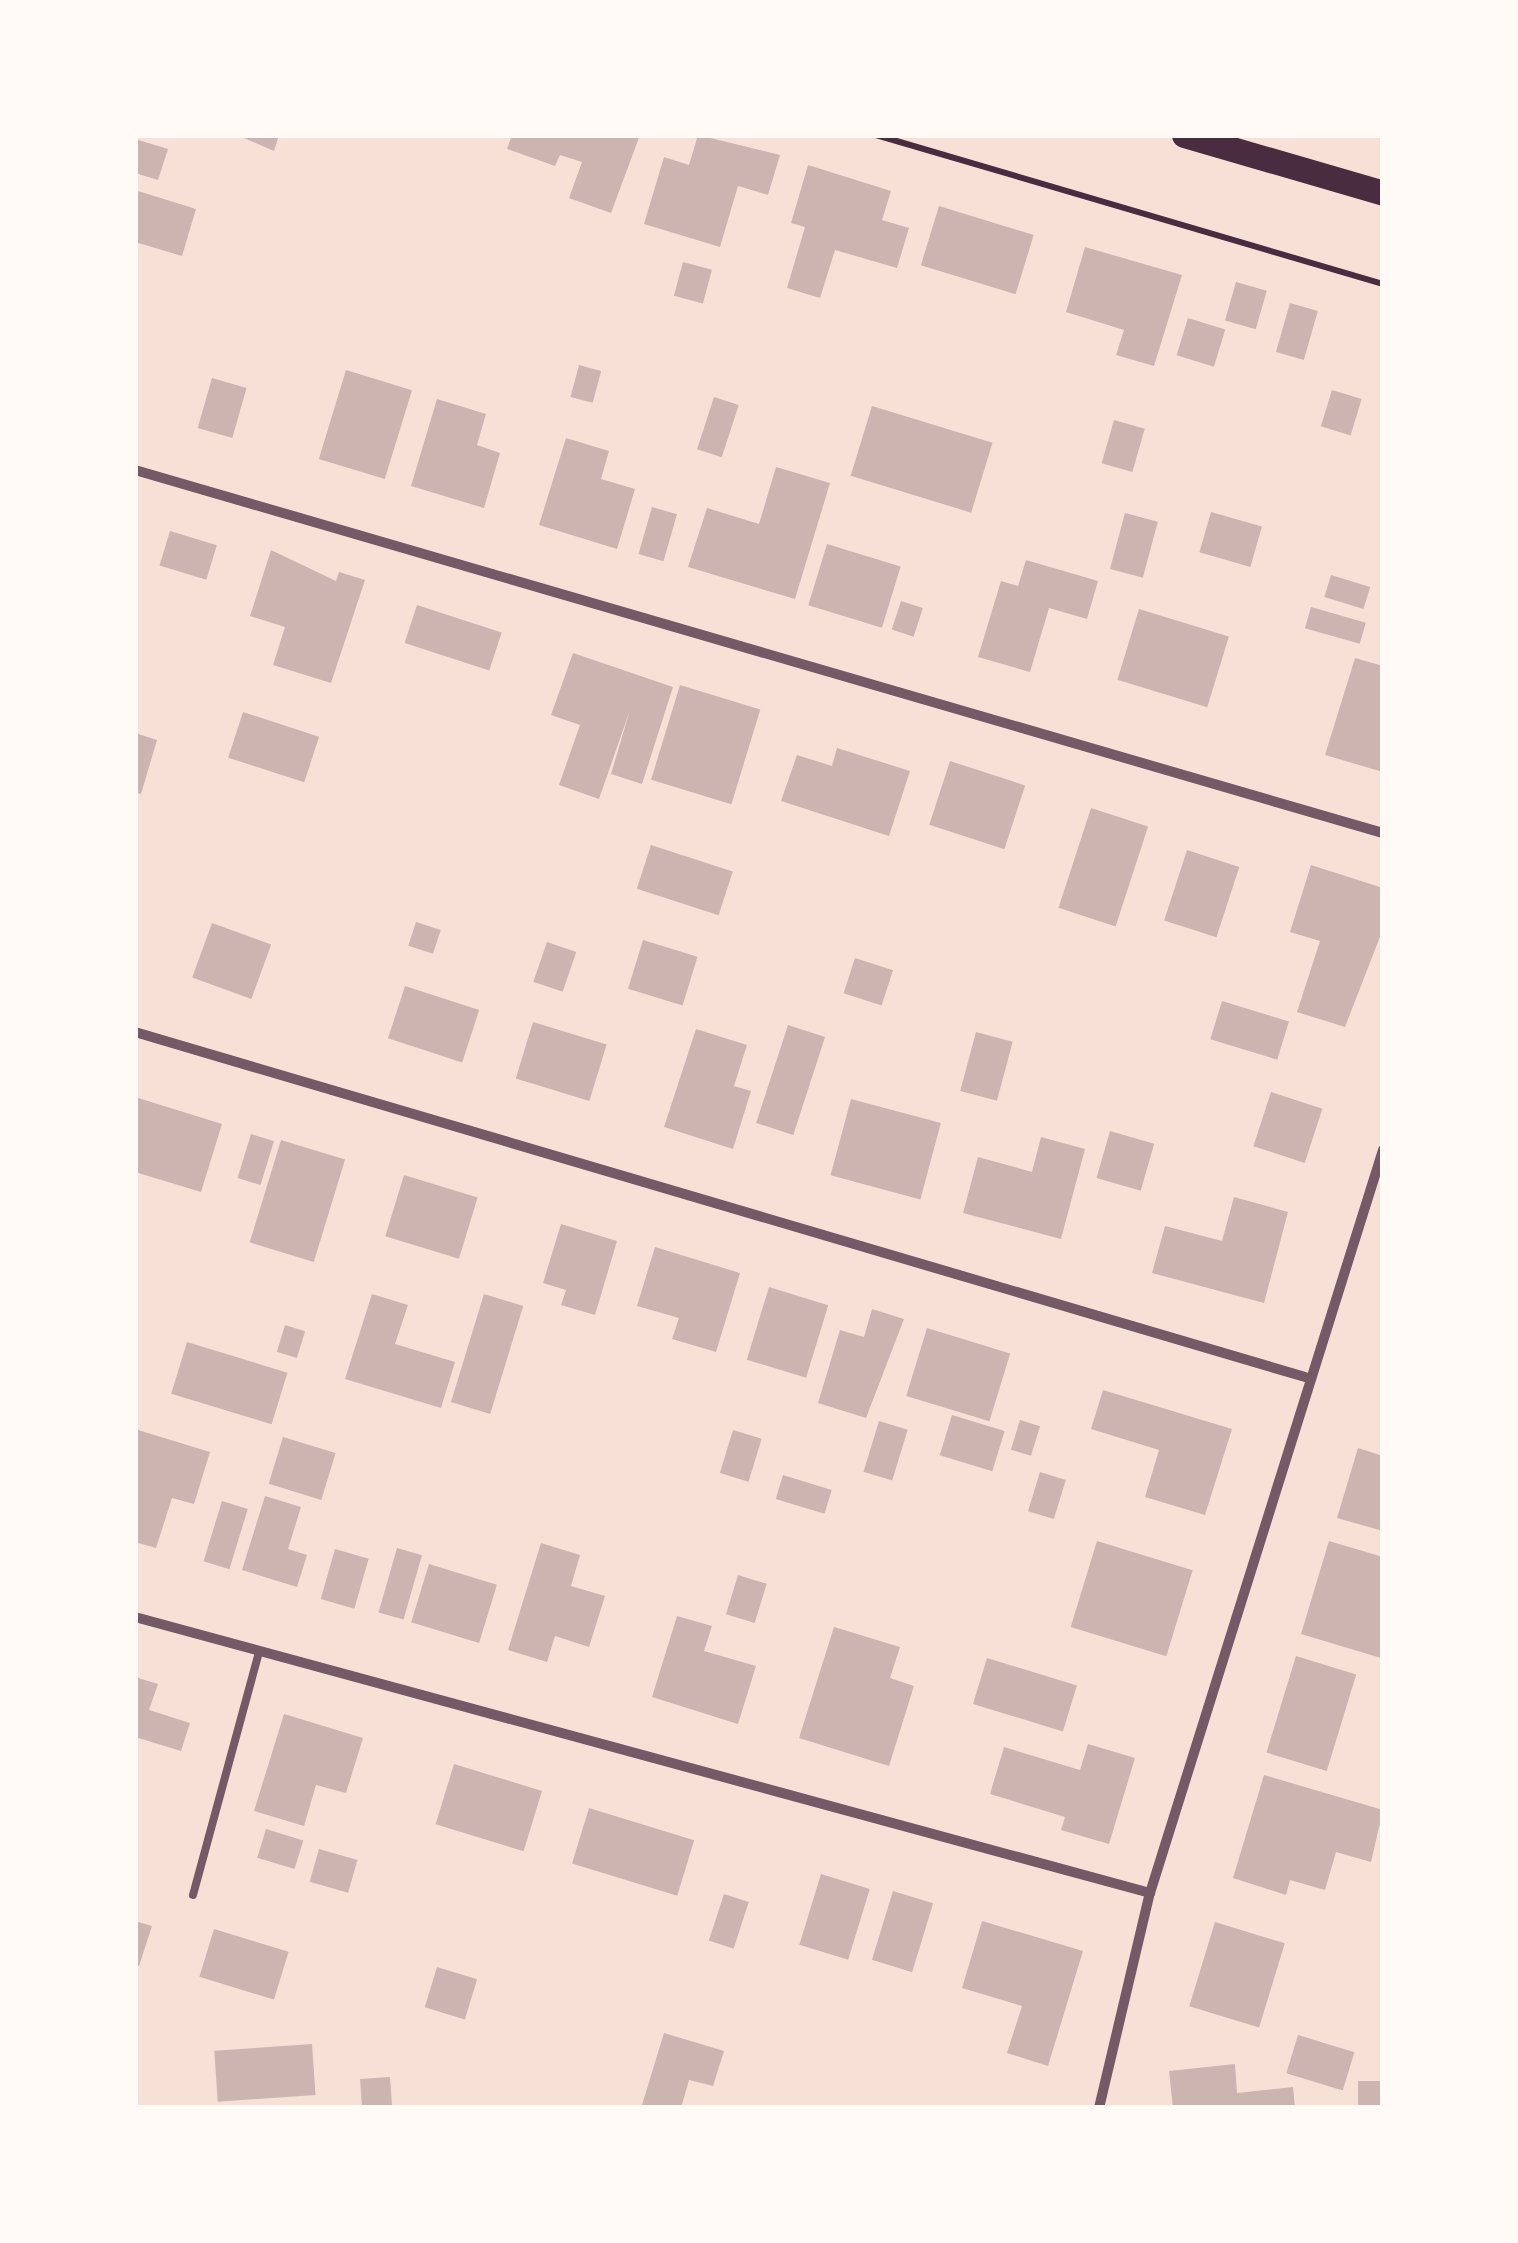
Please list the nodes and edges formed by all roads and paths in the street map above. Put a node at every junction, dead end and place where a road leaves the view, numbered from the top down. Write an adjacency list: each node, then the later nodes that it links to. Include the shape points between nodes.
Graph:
1 (876, 135): 4 (path)
2 (1184, 135): 3 (main road)
3 (1383, 193)
4 (1383, 284)
5 (135, 470): 6 (street)
6 (1383, 833)
7 (135, 1032): 9 (street)
8 (1383, 1150): 9 (street)
9 (1305, 1377): 12 (street)
10 (135, 1616): 11 (street)
11 (258, 1655): 12 (street); 13 (lane)
12 (1150, 1893): 14 (street)
13 (193, 1895)
14 (1099, 2108)

